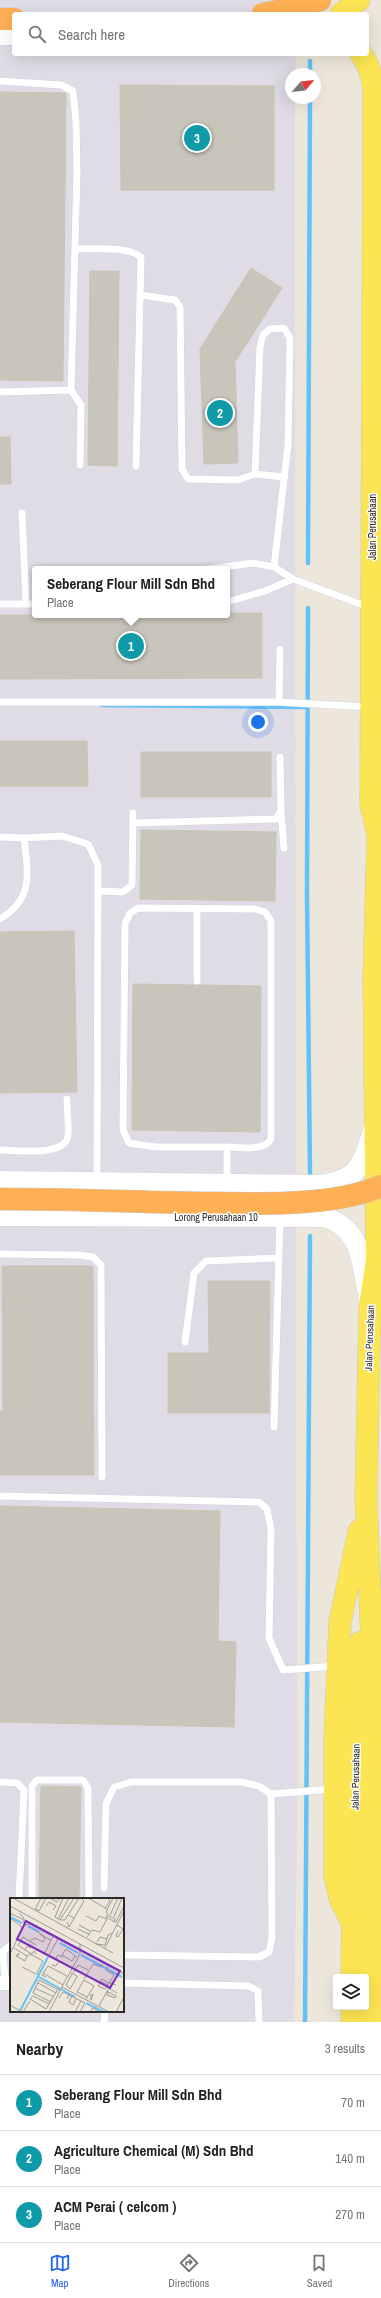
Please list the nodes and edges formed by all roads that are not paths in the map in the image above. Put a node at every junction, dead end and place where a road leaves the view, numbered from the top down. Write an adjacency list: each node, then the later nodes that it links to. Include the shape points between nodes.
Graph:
1 (320, 0): 3 (highway)
2 (359, 0): 4 (main road)
3 (273, 12)
4 (344, 12)
5 (0, 19): 6 (highway)
6 (12, 19)
7 (0, 35): 8 (street)
8 (12, 35)
9 (362, 56): 23 (main road, Jalan Perusahaan, via 371,74 374,92)
10 (0, 81): 11 (lane, via 61,85 73,91 77,128)
11 (76, 249): 12 (lane, via 136,253 141,257); 13 (lane)
12 (141, 294): 16 (lane); 17 (lane, via 175,300 180,307 182,469 188,479 238,480)
13 (71, 390): 14 (lane); 15 (lane, via 81,405)
14 (0, 392)
15 (80, 465)
16 (136, 466)
17 (255, 474): 18 (lane); 18 (lane, via 260,347 263,335 270,329 284,328 290,338)
18 (285, 477): 21 (lane)
19 (22, 513): 26 (lane)
20 (230, 566): 21 (lane, via 253,563)
21 (274, 567): 22 (lane)
22 (293, 579): 24 (lane, via 265,591); 28 (lane)
23 (376, 585): 28 (main road, Jalan Perusahaan)
24 (230, 601)
25 (0, 604): 26 (lane)
26 (26, 604): 27 (lane)
27 (32, 604)
28 (370, 608): 32 (main road, Jalan Perusahaan)
29 (280, 649): 31 (lane)
30 (0, 702): 31 (lane)
31 (279, 702): 32 (lane)
32 (371, 707): 37 (main road, Jalan Perusahaan, via 371,804)
33 (280, 757): 34 (lane)
34 (280, 811): 36 (lane, via 276,818); 40 (lane)
35 (133, 813): 36 (lane)
36 (133, 823): 41 (lane, via 132,885 123,892)
37 (380, 832): 46 (main road, Jalan Perusahaan, via 374,978)
38 (0, 837): 39 (lane)
39 (24, 838): 41 (lane, via 62,836 88,844 98,865); 43 (lane, via 27,863 25,896 11,912)
40 (284, 848)
41 (98, 891): 50 (lane)
42 (197, 909): 44 (lane); 47 (lane, via 261,910 272,921 271,1139 268,1144 261,1147); 47 (lane, via 138,908 130,913 125,924 124,1130 129,1143 156,1147)
43 (0, 919)
44 (197, 981)
45 (67, 1099): 48 (lane, via 68,1137 64,1144 55,1150)
46 (377, 1120): 51 (street, via 362,1162 355,1173 342,1181 319,1185); 58 (main road, Jalan Perusahaan, via 377,1260)
47 (226, 1147): 51 (lane)
48 (0, 1150)
49 (0, 1181): 50 (street)
50 (97, 1182): 51 (street)
51 (227, 1184)
52 (381, 1186): 53 (highway, bridge, via 304,1202 237,1204)
53 (0, 1199)
54 (0, 1216): 55 (street, Lorong Perusahaan 10)
55 (280, 1217): 57 (lane); 58 (street, Lorong Perusahaan 10, via 325,1217 346,1227 360,1254)
56 (0, 1254): 61 (lane, via 79,1255 93,1257 101,1265)
57 (279, 1258): 59 (lane, via 206,1261 194,1273); 60 (lane)
58 (370, 1306): 63 (main road, Jalan Perusahaan)
59 (185, 1342)
60 (274, 1427)
61 (102, 1477)
62 (0, 1496): 65 (lane, via 259,1502 267,1509 271,1529 269,1638 283,1670)
63 (366, 1499): 64 (main road, Jalan Perusahaan); 65 (main road)
64 (370, 1577): 66 (main road, Jalan Perusahaan); 68 (main road, Jalan Perusahaan, via 356,1687)
65 (331, 1667): 67 (main road)
66 (377, 1700): 68 (main road, Jalan Perusahaan)
67 (335, 1738): 68 (street); 70 (main road)
68 (370, 1753): 73 (main road, Jalan Perusahaan); 78 (main road, Jalan Perusahaan)
69 (0, 1782): 75 (lane, via 17,1783 24,1790)
70 (331, 1789): 71 (lane); 78 (main road, via 335,1876 341,1901)
71 (271, 1794): 74 (lane, via 259,1786 242,1782 131,1782 114,1787 106,1804); 80 (lane, via 272,1938 269,1952 259,1957)
72 (381, 1811): 73 (main road)
73 (373, 1835): 89 (main road, Jalan Perusahaan)
74 (104, 1888)
75 (19, 1898)
76 (32, 1898): 77 (lane, via 32,1786 37,1780 83,1780 88,1788)
77 (88, 1898)
78 (353, 1924): 81 (main road, Jalan Perusahaan)
79 (2, 1951): 82 (lane)
80 (124, 1955)
81 (352, 1974)
82 (5, 1983)
83 (124, 1983): 87 (lane, via 249,1986 258,1991)
84 (352, 2010): 88 (main road)
85 (105, 2012): 86 (lane)
86 (104, 2022)
87 (258, 2022)
88 (352, 2022)
89 (372, 2022)

